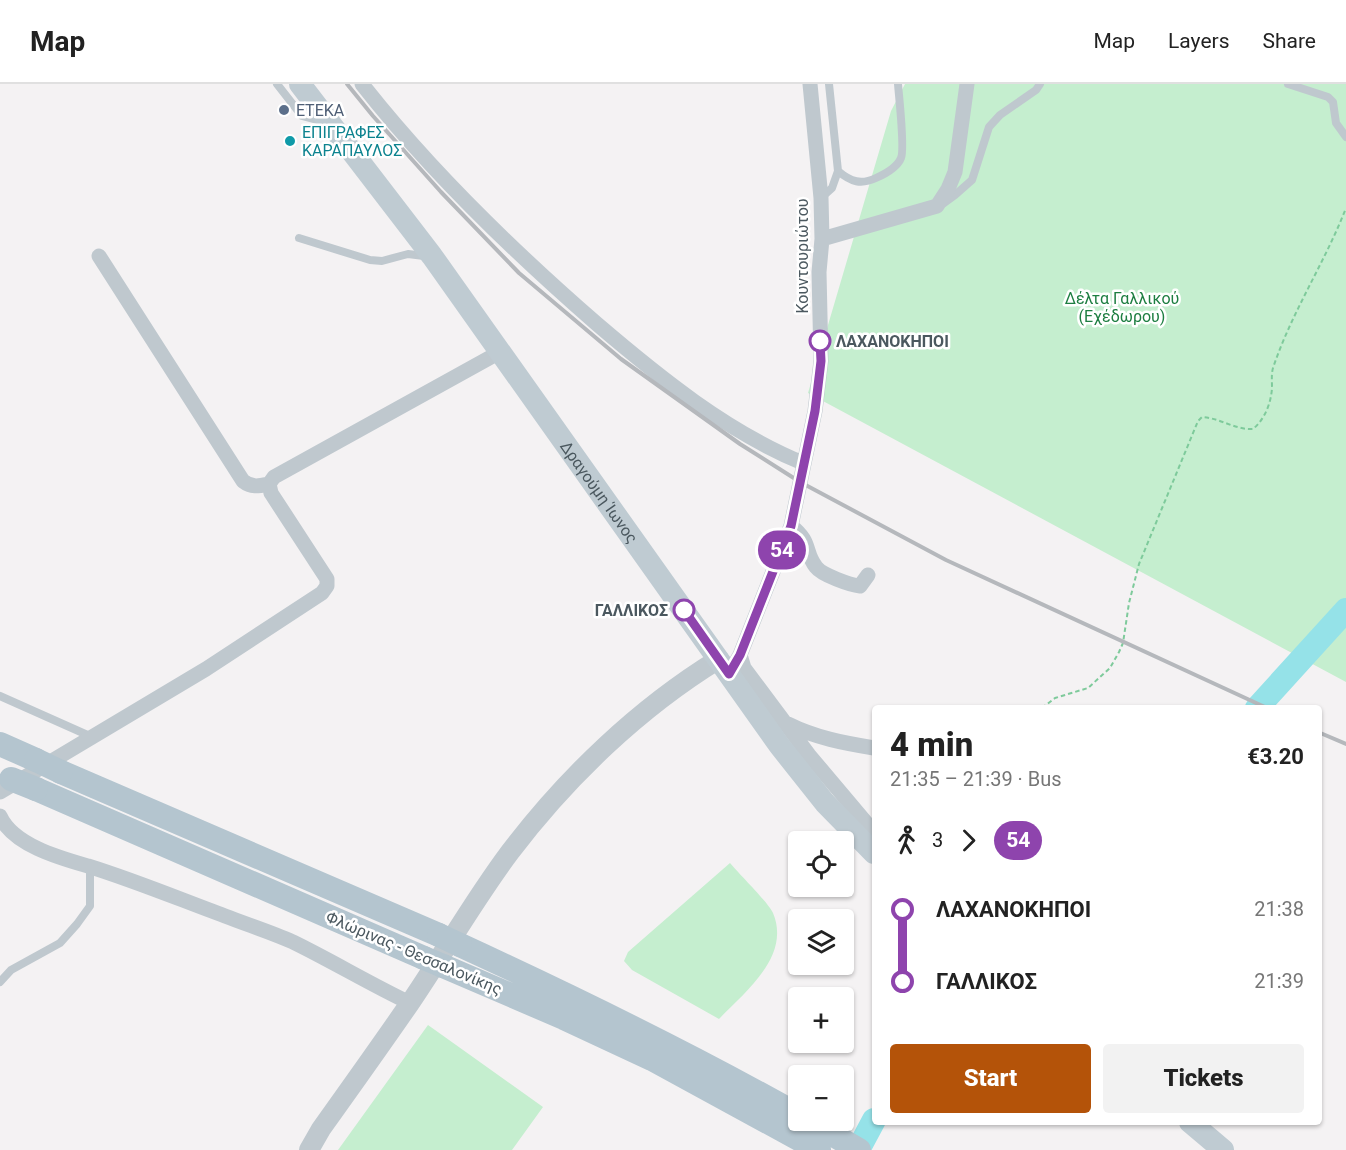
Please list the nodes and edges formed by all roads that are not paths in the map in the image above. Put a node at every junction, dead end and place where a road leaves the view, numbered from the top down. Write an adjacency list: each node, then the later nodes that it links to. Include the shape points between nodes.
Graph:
1 (277, 84): 10 (lane, via 302,116)
2 (300, 84): 10 (main road, Δραγούμη Ίωνος)
3 (363, 84): 20 (street, via 485,221 629,352 700,404 777,452)
4 (810, 84): 13 (street, Κουντουριώτου)
5 (829, 84): 12 (lane)
6 (898, 84): 12 (lane, via 902,157 895,167 865,183 850,180)
7 (967, 84): 14 (street, via 955,172)
8 (1040, 84): 14 (lane, via 989,127 972,180)
9 (1288, 84): 11 (lane, via 1328,97 1333,102 1336,123)
10 (324, 122): 18 (main road, Δραγούμη Ίωνος)
11 (1346, 137)
12 (838, 171): 13 (lane, via 832,188)
13 (821, 198): 16 (street, Κουντουριώτου)
14 (937, 207): 16 (street)
15 (299, 238): 18 (lane, via 370,260 408,254)
16 (822, 239): 20 (street, Κουντουριώτου, via 821,361)
17 (99, 256): 21 (street, via 243,481 255,487)
18 (432, 256): 19 (main road, Δραγούμη Ίωνος)
19 (500, 351): 21 (street, via 273,477); 24 (main road, Δραγούμη Ίωνος)
20 (803, 463): 22 (street, Κουντουριώτου)
21 (269, 484): 27 (street, via 327,579 327,586 206,669)
22 (791, 526): 23 (street, via 801,534 816,567 823,572 853,586 860,586); 24 (street, Κουντουριώτου)
23 (868, 575)
24 (730, 663): 26 (street, via 744,668); 33 (main road, Δραγούμη Ίωνος, via 796,768); 36 (street, via 662,699 572,779 510,852)
25 (0, 696): 27 (lane)
26 (787, 723): 29 (street, via 807,734); 32 (street)
27 (93, 738): 30 (street)
28 (0, 744): 37 (main road, Φλώρινας - Θεσσαλονίκης, bridge, via 449,940 613,1018)
29 (872, 748)
30 (4, 781): 37 (main road, Φλώρινας - Θεσσαλονίκης, bridge, via 36,789 595,1032)
31 (0, 816): 34 (street, via 17,835 50,855)
32 (872, 829)
33 (872, 851)
34 (90, 867): 35 (lane, via 90,906 77,924 60,943 11,970); 36 (street, via 258,927)
35 (0, 982)
36 (410, 1003): 41 (street)
37 (701, 1074): 38 (main road, Φλώρινας - Θεσσαλονίκης); 42 (main road, Φλώρινας - Θεσσαλονίκης)
38 (788, 1111)
39 (1194, 1125): 44 (main road)
40 (827, 1131): 43 (main road)
41 (309, 1150)
42 (819, 1150)
43 (859, 1150)
44 (1223, 1150)

